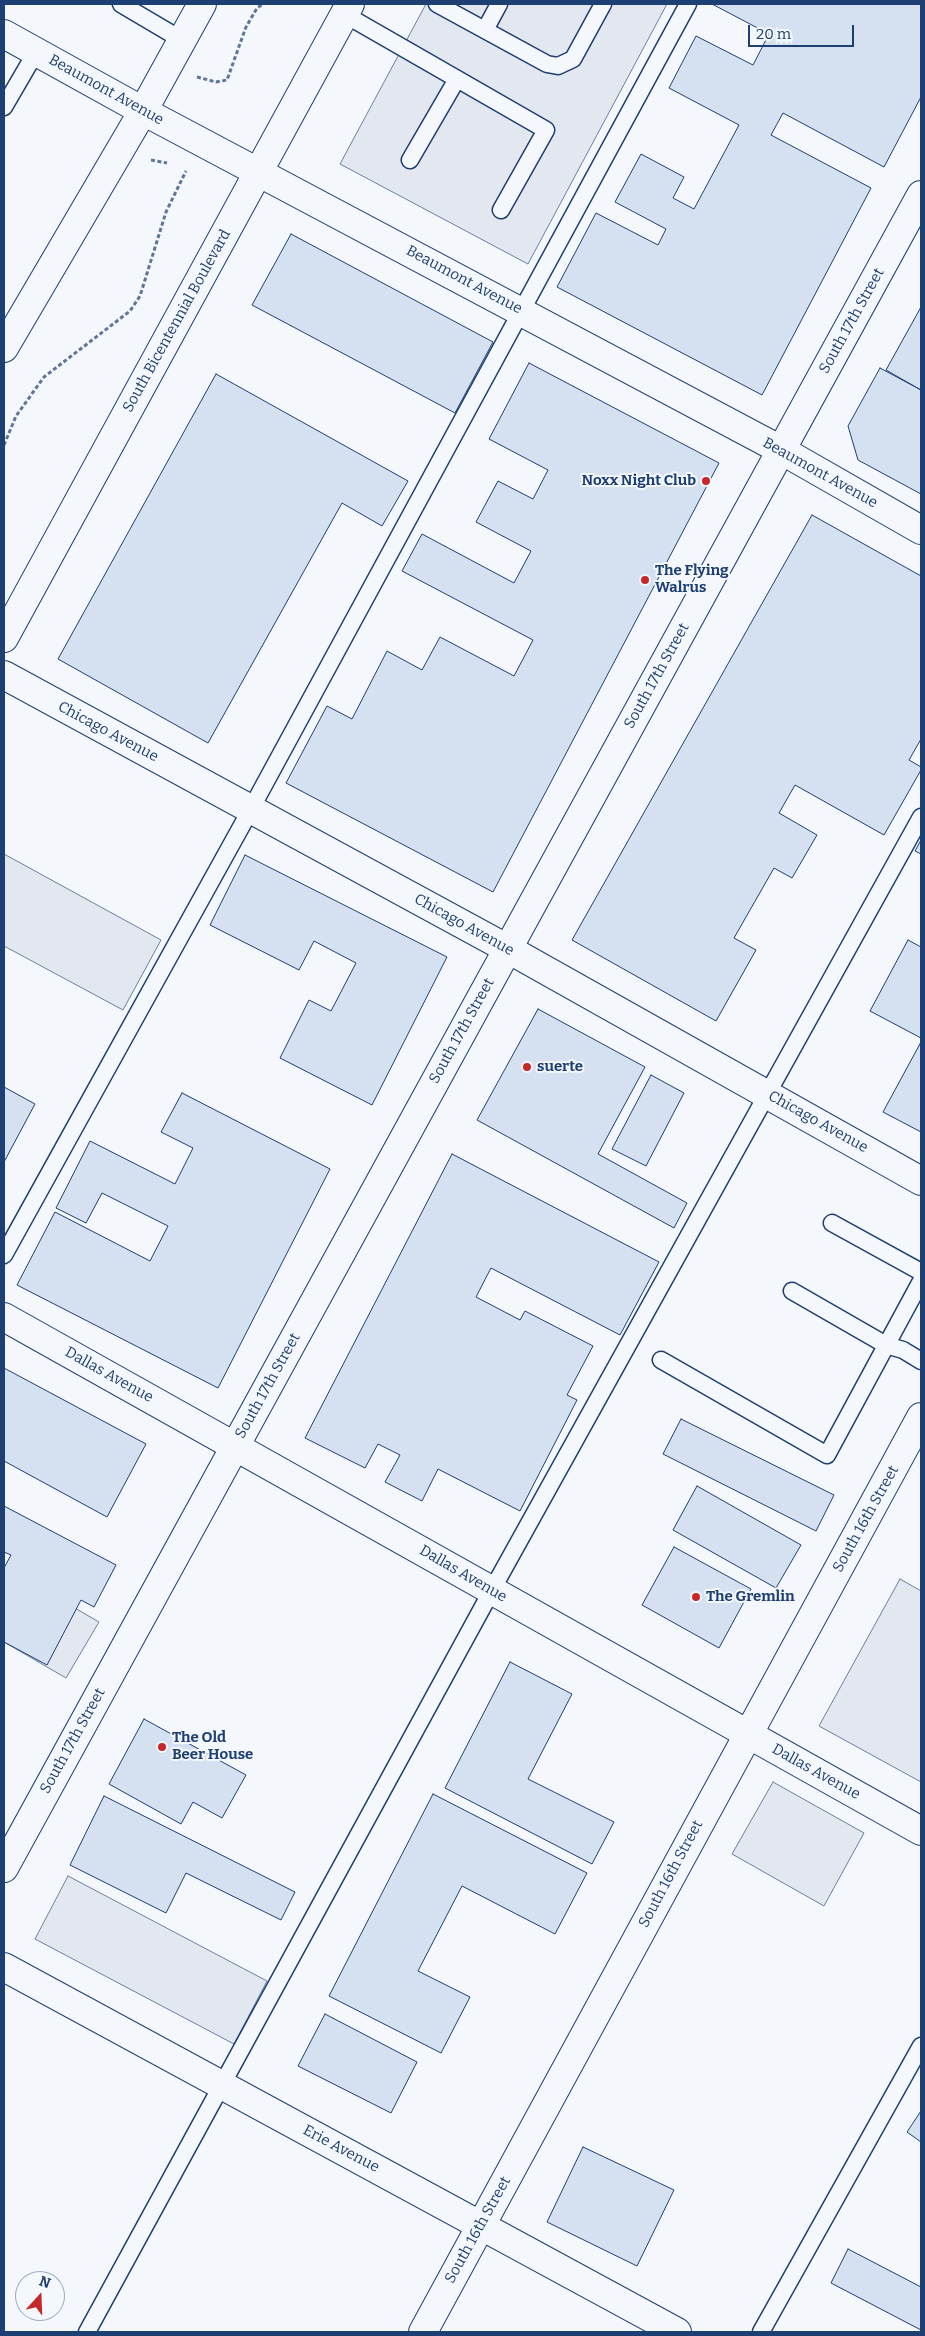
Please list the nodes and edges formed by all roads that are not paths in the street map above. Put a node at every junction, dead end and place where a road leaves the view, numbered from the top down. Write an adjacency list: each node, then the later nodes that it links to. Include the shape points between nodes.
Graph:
1 (121, 4): 10 (lane)
2 (202, 4): 10 (street)
3 (437, 4): 8 (lane)
4 (499, 4): 8 (lane)
5 (603, 4): 8 (lane, via 573,59 558,66 547,64)
6 (688, 4): 19 (lane)
7 (347, 9): 12 (lane); 16 (street, South Bicentennial Boulevard)
8 (485, 30)
9 (4, 34): 11 (street, Beaumont Avenue)
10 (182, 40): 14 (street)
11 (36, 52): 13 (lane); 14 (street, Beaumont Avenue)
12 (456, 79): 15 (lane); 18 (lane, via 546,130)
13 (4, 107)
14 (143, 111): 16 (street, Beaumont Avenue); 20 (street)
15 (410, 160)
16 (258, 170): 19 (street, Beaumont Avenue); 23 (street, South Bicentennial Boulevard)
17 (921, 195): 21 (street, South 17th Street)
18 (501, 210)
19 (521, 311): 21 (street, Beaumont Avenue); 25 (lane)
20 (4, 348)
21 (781, 450): 22 (street, Beaumont Avenue); 27 (street, South 17th Street)
22 (921, 530)
23 (4, 638)
24 (4, 675): 25 (street, Chicago Avenue)
25 (251, 809): 27 (street, Chicago Avenue); 31 (lane)
26 (921, 817): 28 (lane)
27 (508, 949): 28 (street, Chicago Avenue); 40 (street, South 17th Street)
28 (766, 1094): 29 (street, Chicago Avenue); 41 (lane)
29 (921, 1181)
30 (832, 1223): 32 (lane)
31 (4, 1255)
32 (921, 1272)
33 (921, 1281): 36 (lane)
34 (792, 1291): 36 (lane)
35 (4, 1317): 40 (street, Dallas Avenue)
36 (886, 1345): 37 (lane, via 827,1455); 38 (lane, via 903,1350)
37 (661, 1360)
38 (921, 1361)
39 (921, 1417): 42 (street, South 16th Street)
40 (236, 1445): 41 (street, Dallas Avenue); 44 (street, South 17th Street)
41 (492, 1590): 42 (street, Dallas Avenue); 47 (lane)
42 (747, 1734): 43 (street, Dallas Avenue); 48 (street, South 16th Street)
43 (921, 1830)
44 (4, 1868)
45 (4, 1967): 47 (street, Erie Avenue)
46 (921, 2046): 52 (lane)
47 (221, 2084): 48 (street, Erie Avenue); 49 (lane)
48 (481, 2225): 50 (street, South 16th Street); 51 (street, Erie Avenue)
49 (87, 2332)
50 (422, 2332)
51 (677, 2332)
52 (761, 2332)

